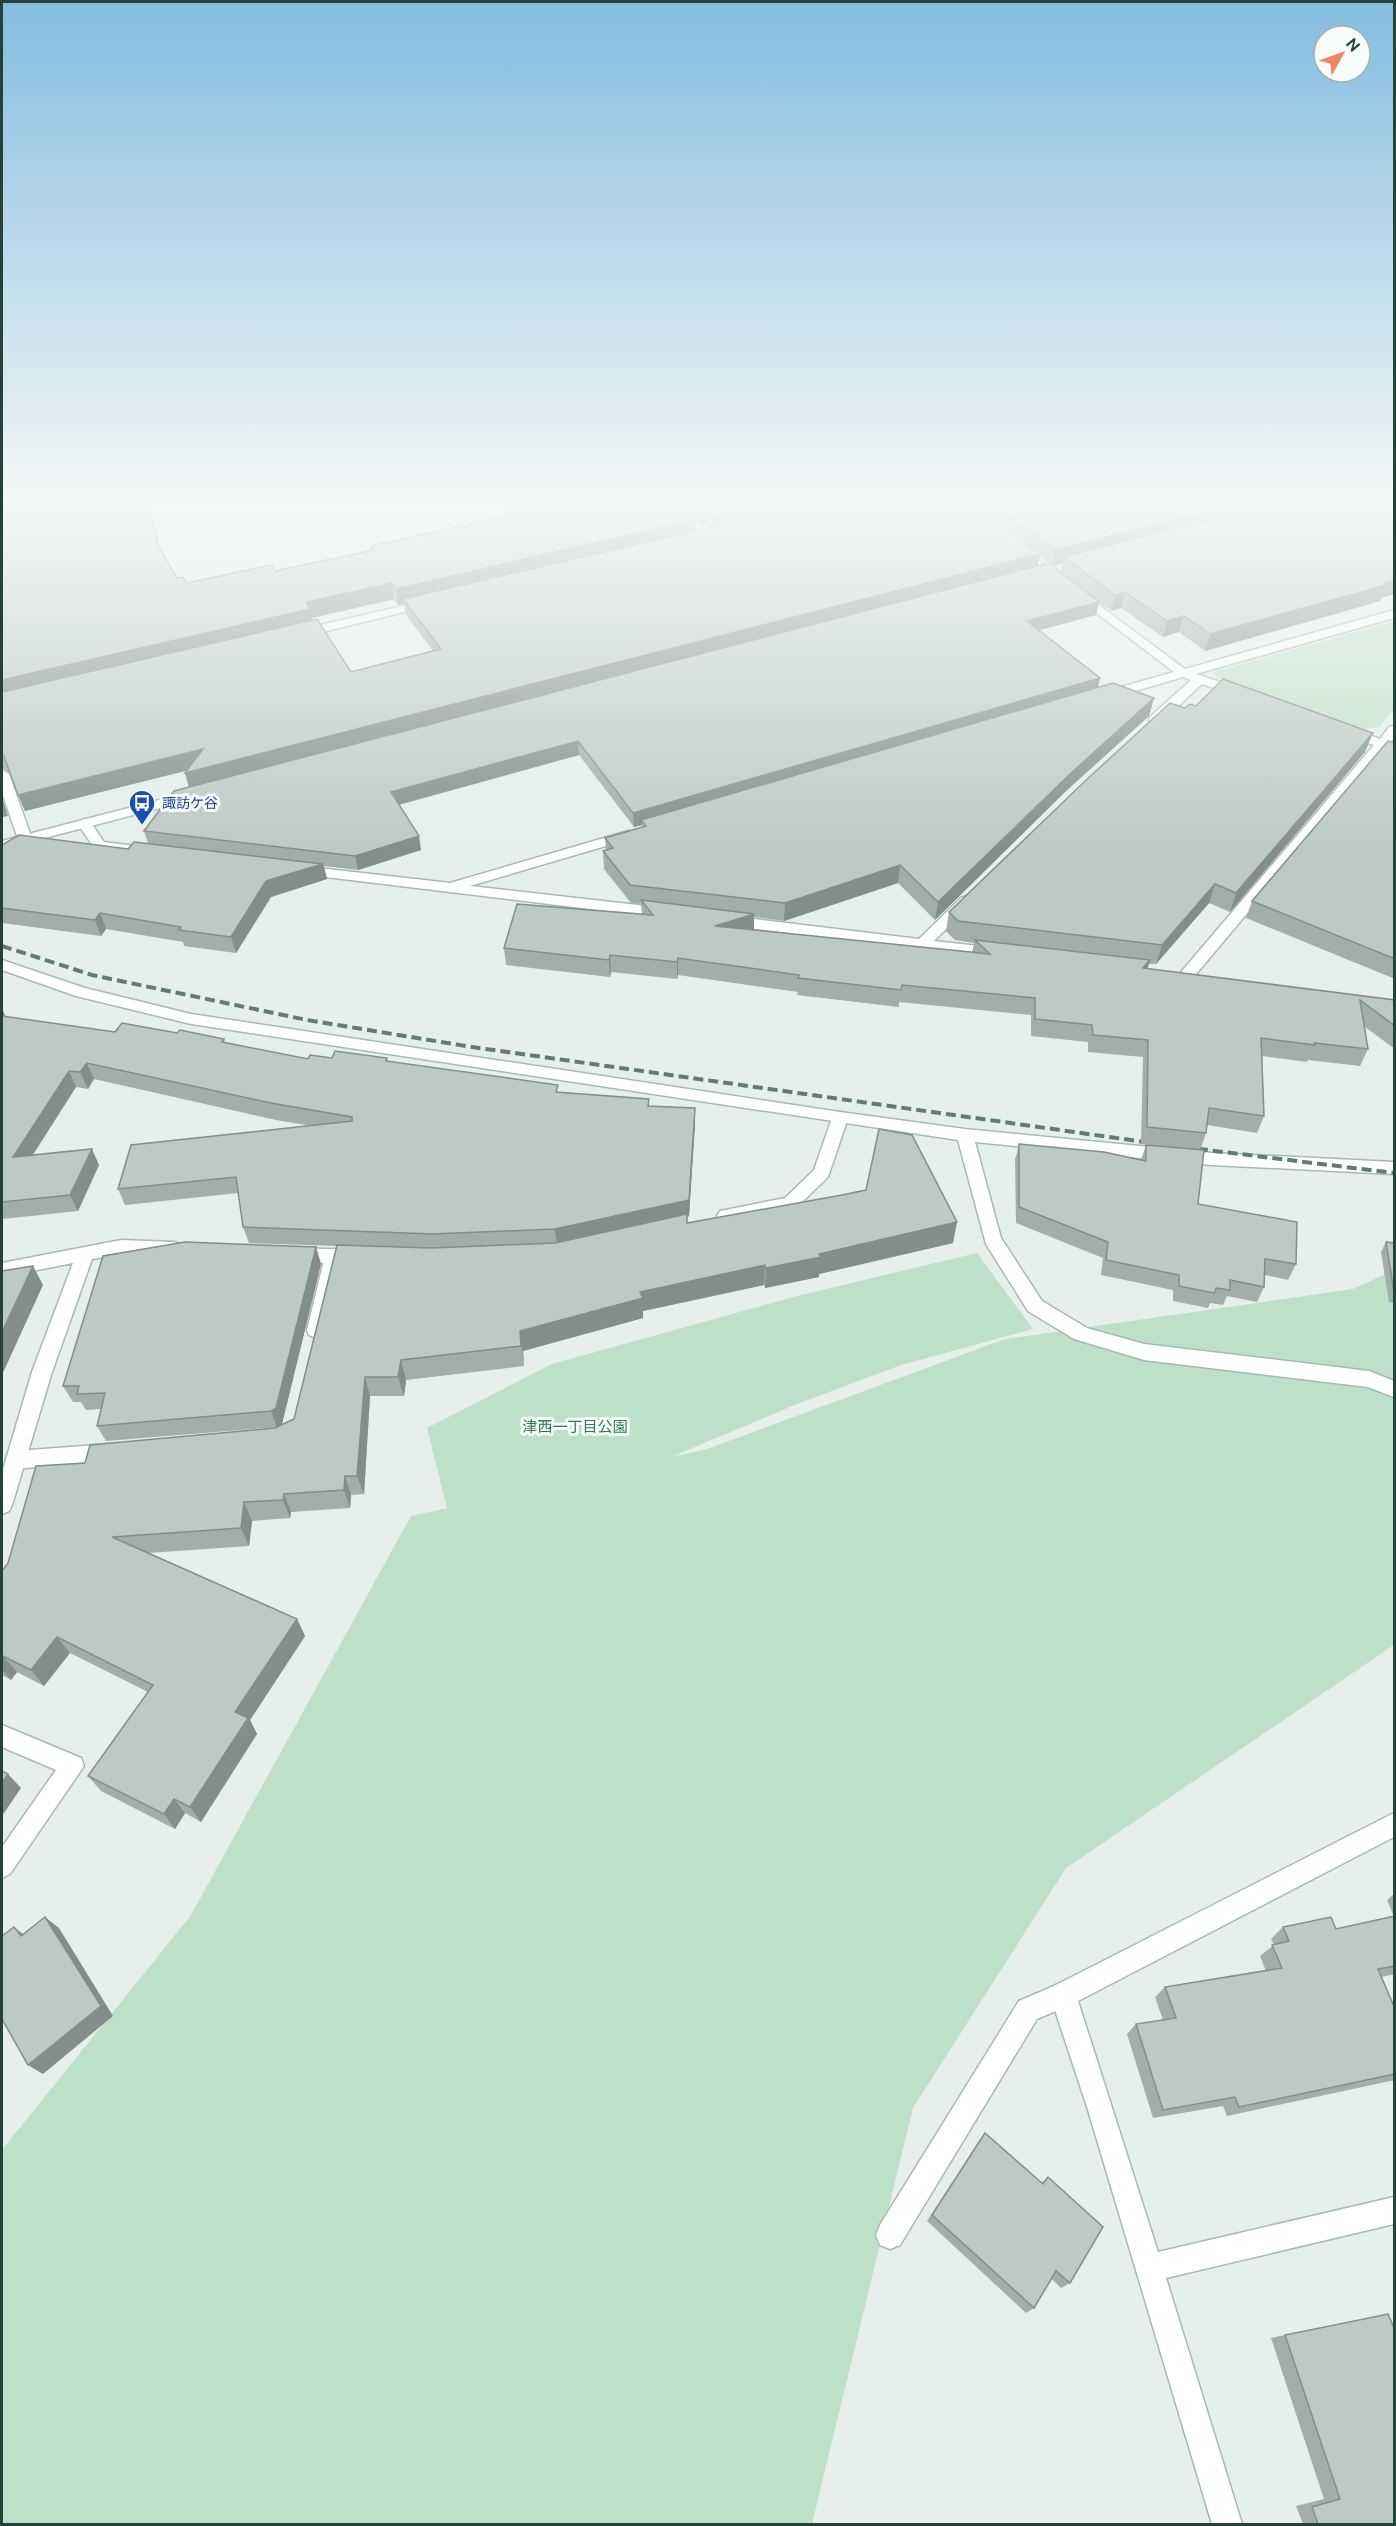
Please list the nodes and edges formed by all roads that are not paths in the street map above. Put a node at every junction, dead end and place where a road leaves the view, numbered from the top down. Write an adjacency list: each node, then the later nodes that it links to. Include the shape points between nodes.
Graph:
1 (374, 616): 4 (street)
2 (1107, 616): 5 (street)
3 (1388, 616): 5 (street)
4 (281, 638)
5 (1182, 673): 6 (street); 8 (street)
6 (1200, 679): 7 (street); 11 (street)
7 (1254, 698)
8 (1090, 700)
9 (1340, 729): 12 (street)
10 (1395, 730): 12 (street)
11 (1141, 734)
12 (1389, 746): 28 (street, via 1181,975)
13 (2, 774): 17 (street)
14 (199, 793): 15 (street)
15 (84, 823): 17 (street); 19 (street, via 100,846)
16 (643, 831): 21 (street)
17 (25, 839): 18 (street)
18 (2, 845)
19 (170, 854)
20 (286, 868): 21 (street)
21 (449, 888): 23 (street)
22 (972, 894): 25 (street)
23 (674, 914)
24 (709, 918): 25 (street)
25 (922, 944): 26 (street)
26 (1014, 955)
27 (2, 965): 29 (street, via 81,992 191,1019)
28 (1210, 978)
29 (840, 1118): 30 (street); 32 (street, via 822,1173 790,1203)
30 (965, 1135): 31 (street, via 1212,1159); 40 (street, via 992,1239 1035,1306 1081,1334 1144,1352 1369,1379)
31 (1395, 1168)
32 (704, 1221)
33 (190, 1250): 35 (street, via 121,1247)
34 (282, 1254): 36 (street)
35 (85, 1255): 38 (street); 42 (street, via 42,1372)
36 (334, 1256): 37 (street); 39 (street)
37 (379, 1257)
38 (2, 1270)
39 (312, 1349)
40 (1395, 1389)
41 (132, 1450): 42 (street)
42 (16, 1460): 43 (street)
43 (2, 1505)
44 (2, 1736): 46 (street, via 73,1766)
45 (1395, 1824): 47 (street)
46 (2, 1866)
47 (1063, 1995): 49 (street, via 1028,2010); 50 (street)
48 (1395, 2210): 50 (street)
49 (890, 2235)
50 (1150, 2268): 51 (street)
51 (1227, 2524)

